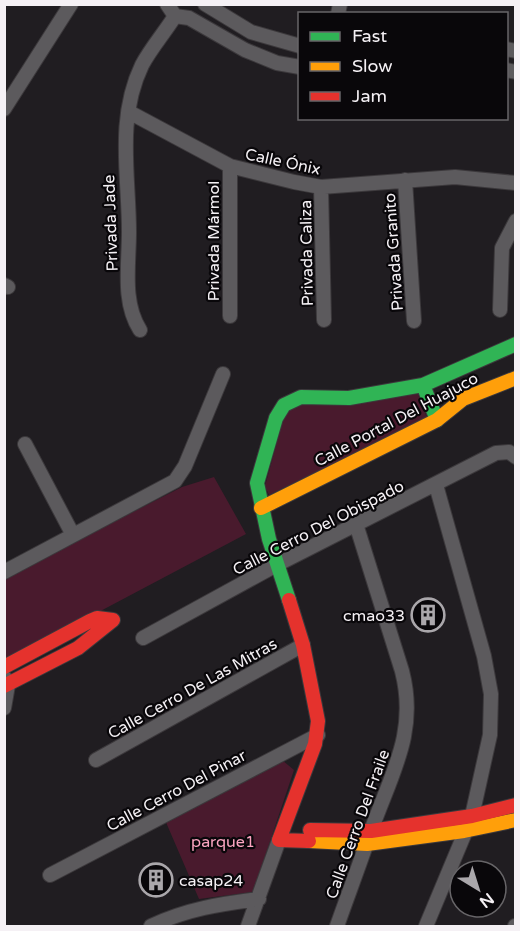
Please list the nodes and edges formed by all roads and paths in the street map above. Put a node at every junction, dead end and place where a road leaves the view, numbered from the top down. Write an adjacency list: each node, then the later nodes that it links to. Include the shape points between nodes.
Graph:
1 (71, 4): 6 (street)
2 (203, 4): 3 (street, Privada Jade, via 195,15); 4 (street, via 251,32)
3 (174, 10): 5 (street, via 245,50); 7 (street, Privada Jade, via 142,65)
4 (298, 45)
5 (298, 67)
6 (4, 109)
7 (129, 112): 8 (street, Calle Ónix); 17 (street, Privada Jade, via 124,166 129,308)
8 (230, 166): 11 (street, Calle Ónix); 14 (street, Privada Mármol)
9 (405, 180): 10 (street, Calle Ónix, via 455,177); 11 (street, Calle Ónix); 16 (street, Privada Granito)
10 (516, 183)
11 (321, 187): 15 (street, Privada Caliza)
12 (516, 221): 13 (street, via 501,248)
13 (500, 310)
14 (230, 316)
15 (324, 320)
16 (414, 321)
17 (140, 330)
18 (516, 344): 19 (street, Calle Portal Del Huajuco)
19 (505, 370): 21 (street, Calle Portal Del Huajuco); 23 (street, Calle Portal Del Huajuco)
20 (223, 374): 30 (street, via 175,481)
21 (453, 374): 22 (street, Calle Portal Del Huajuco); 23 (street)
22 (423, 385): 24 (street); 28 (street, Calle Portal Del Huajuco, via 349,398 301,397 284,405 260,466 257,483)
23 (466, 399): 24 (street, Calle Portal Del Huajuco, via 450,406)
24 (437, 420): 28 (street, Calle Portal Del Huajuco)
25 (25, 444): 30 (street)
26 (512, 454): 27 (street, Calle Cerro Del Obispado, via 496,453)
27 (436, 485): 29 (street, Calle Cerro Del Obispado); 41 (street, via 491,694 490,735)
28 (261, 508): 31 (street, Calle Portal Del Huajuco)
29 (356, 524): 31 (street, Calle Cerro Del Obispado); 45 (street, Calle Cerro Del Fraile, via 408,695 401,753)
30 (73, 536): 32 (street)
31 (278, 564): 33 (street, Calle Cerro Del Obispado); 34 (street, Calle Portal Del Huajuco)
32 (4, 572)
33 (143, 638)
34 (303, 645): 38 (street, Calle Portal Del Huajuco, via 315,697); 39 (street, Calle Cerro De Las Mitras)
35 (4, 667): 36 (street, via 90,621 113,620 90,640)
36 (6, 683): 37 (street)
37 (4, 708)
38 (318, 735): 44 (street); 46 (street, Calle Cerro Del Pinar)
39 (96, 760)
40 (516, 805): 41 (street)
41 (472, 816): 43 (street); 45 (street)
42 (516, 820): 43 (street)
43 (464, 831): 45 (street); 51 (street)
44 (281, 834): 45 (street); 47 (street)
45 (369, 838): 50 (street, Calle Cerro Del Fraile)
46 (50, 875)
47 (259, 899): 48 (street, via 210,905); 49 (street)
48 (152, 927)
49 (248, 927)
50 (336, 927)
51 (426, 927)

